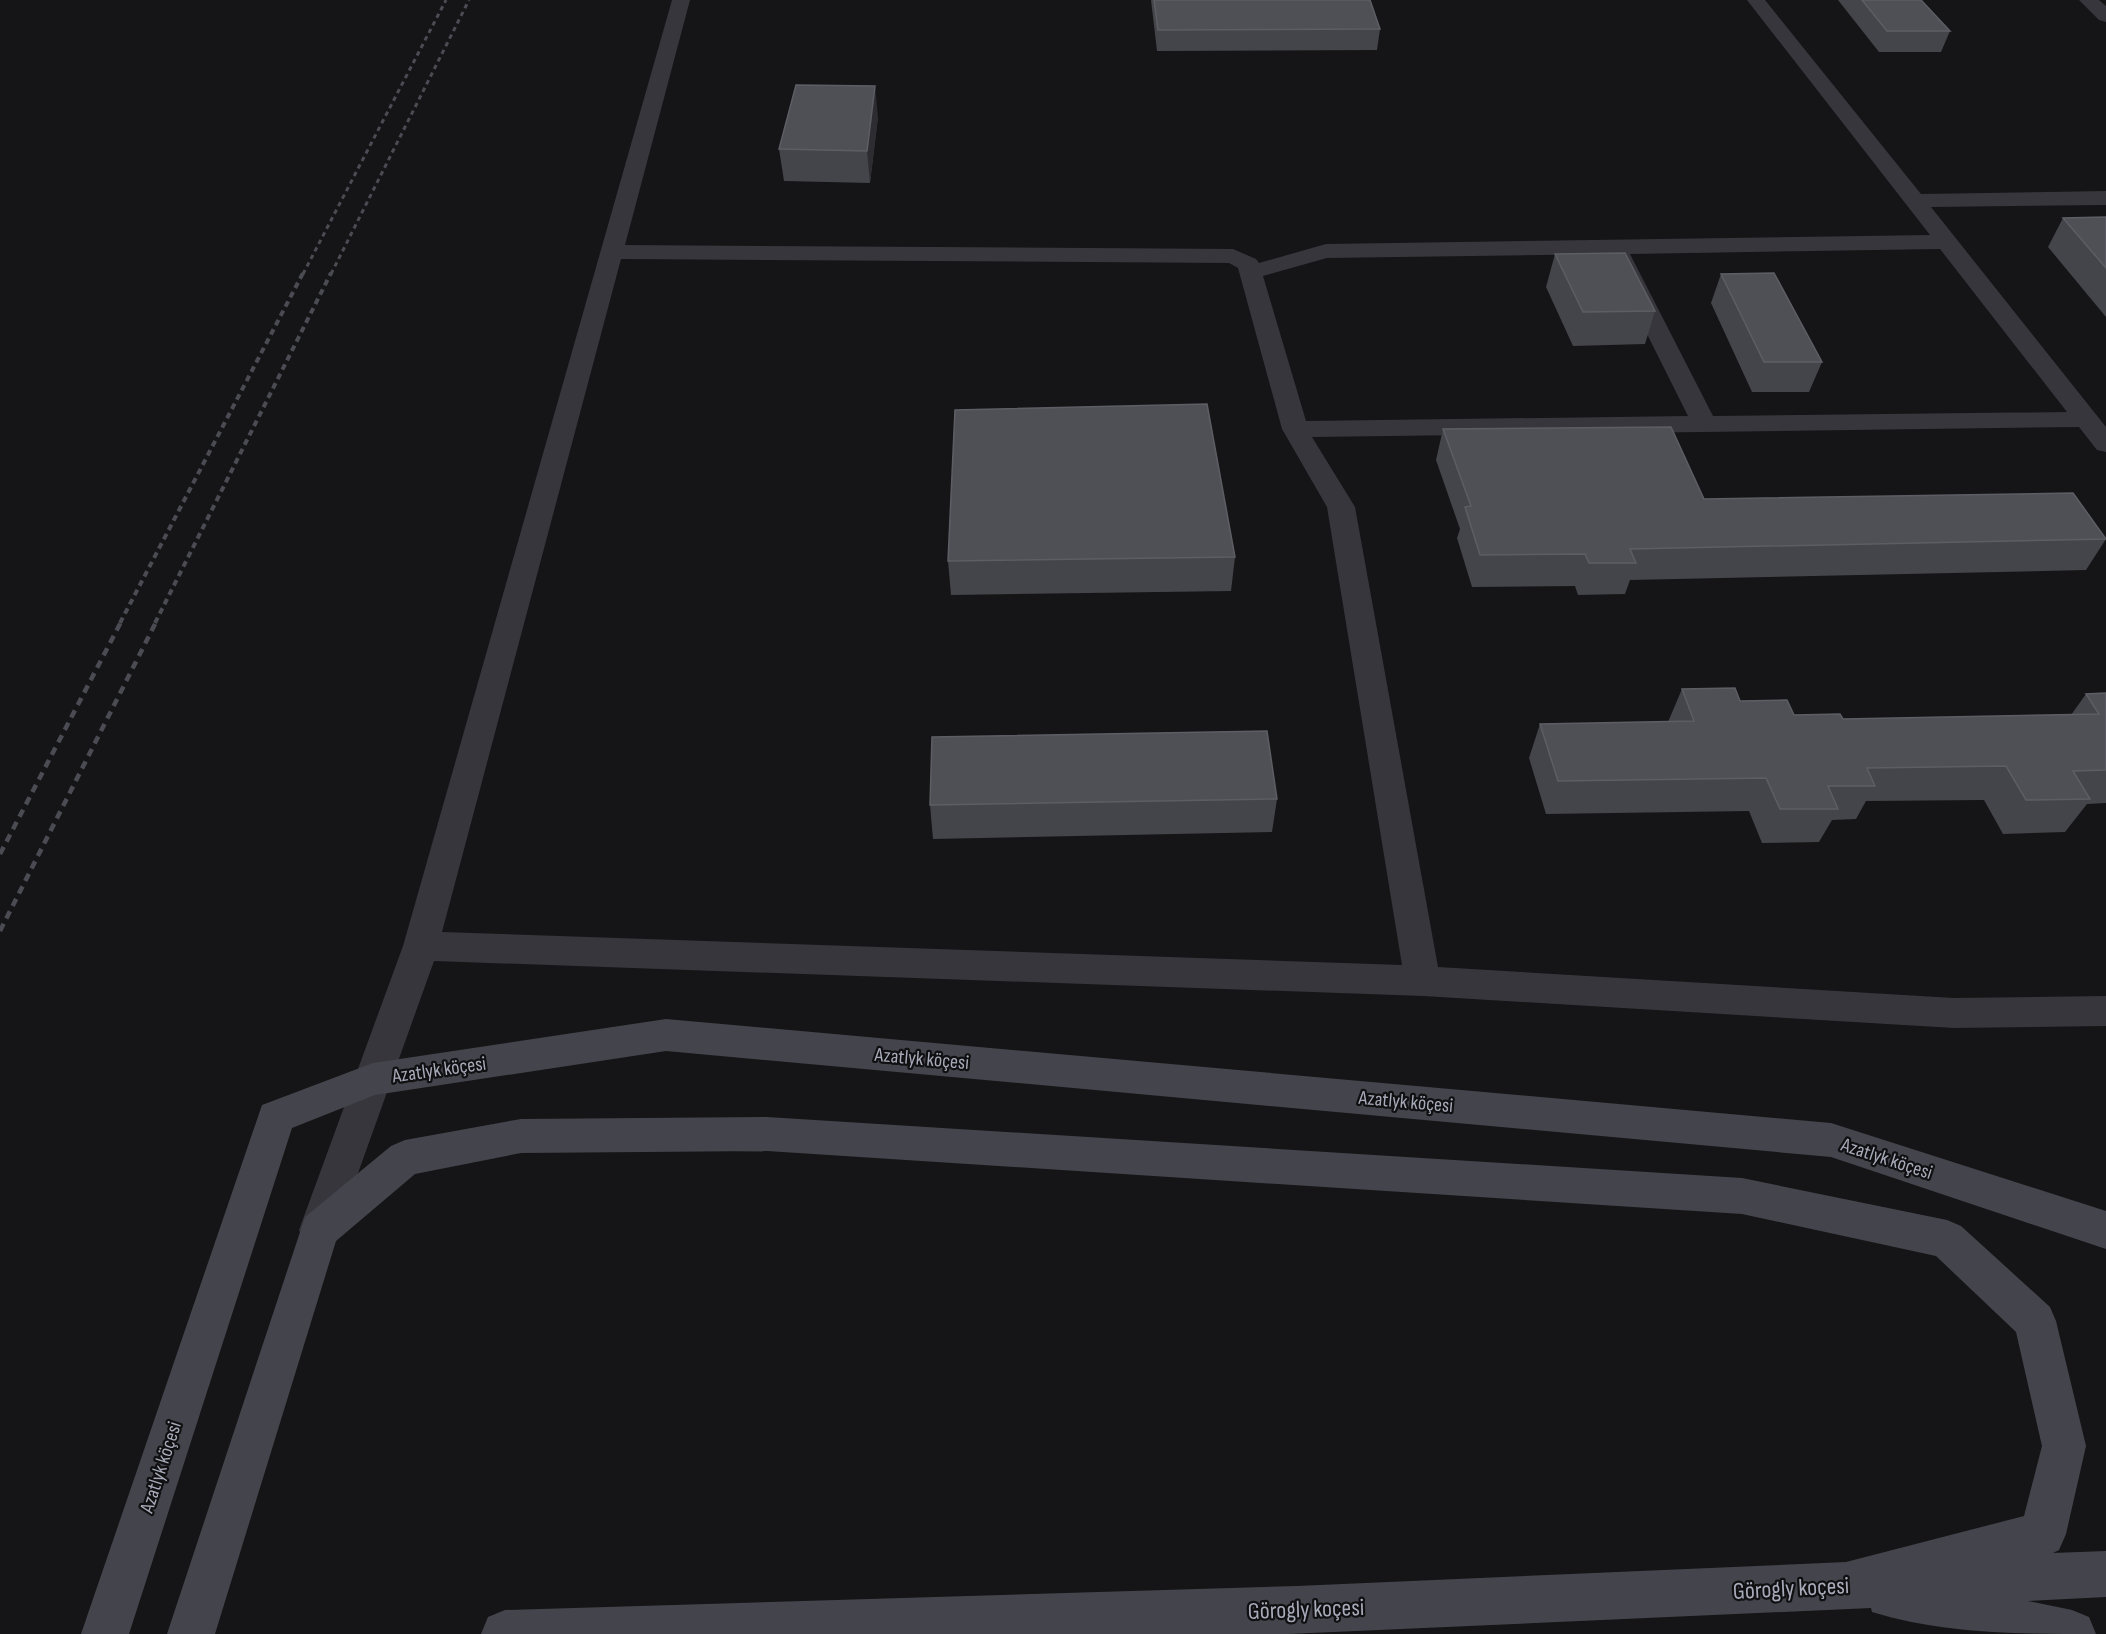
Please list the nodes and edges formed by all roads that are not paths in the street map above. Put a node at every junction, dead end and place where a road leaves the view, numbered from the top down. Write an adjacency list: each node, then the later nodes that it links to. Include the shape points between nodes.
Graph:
1 (681, 0): 9 (street)
2 (1756, 0): 6 (street)
3 (2088, 0): 4 (street)
4 (2106, 16)
5 (2106, 198): 6 (street)
6 (1915, 201): 7 (street)
7 (1947, 242): 8 (street); 11 (street)
8 (1615, 247): 10 (street, via 1326,251); 12 (street)
9 (612, 252): 10 (street, via 1233,256 1248,264); 15 (street)
10 (1250, 273): 13 (street)
11 (2087, 419): 12 (street); 14 (street)
12 (1705, 425): 13 (street)
13 (1295, 429): 16 (street, via 1341,507)
14 (2106, 444)
15 (421, 946): 16 (street); 18 (street)
16 (1423, 981): 17 (street, via 1954,1013)
17 (2106, 1011)
18 (373, 1078): 19 (street); 20 (street, Azatlyk köçesi, via 666,1035 1831,1140); 23 (street, Azatlyk köçesi, via 276,1117)
19 (319, 1230): 22 (street, via 405,1158 520,1136 767,1134 1742,1196 1947,1239 2035,1320 2064,1446 2043,1534); 24 (street)
20 (2106, 1230)
21 (2106, 1574): 22 (street, Görogly koçesi)
22 (1844, 1586): 25 (street, Görogly koçesi, via 1297,1610); 26 (street)
23 (105, 1634)
24 (191, 1634)
25 (505, 1634)
26 (2072, 1634)

